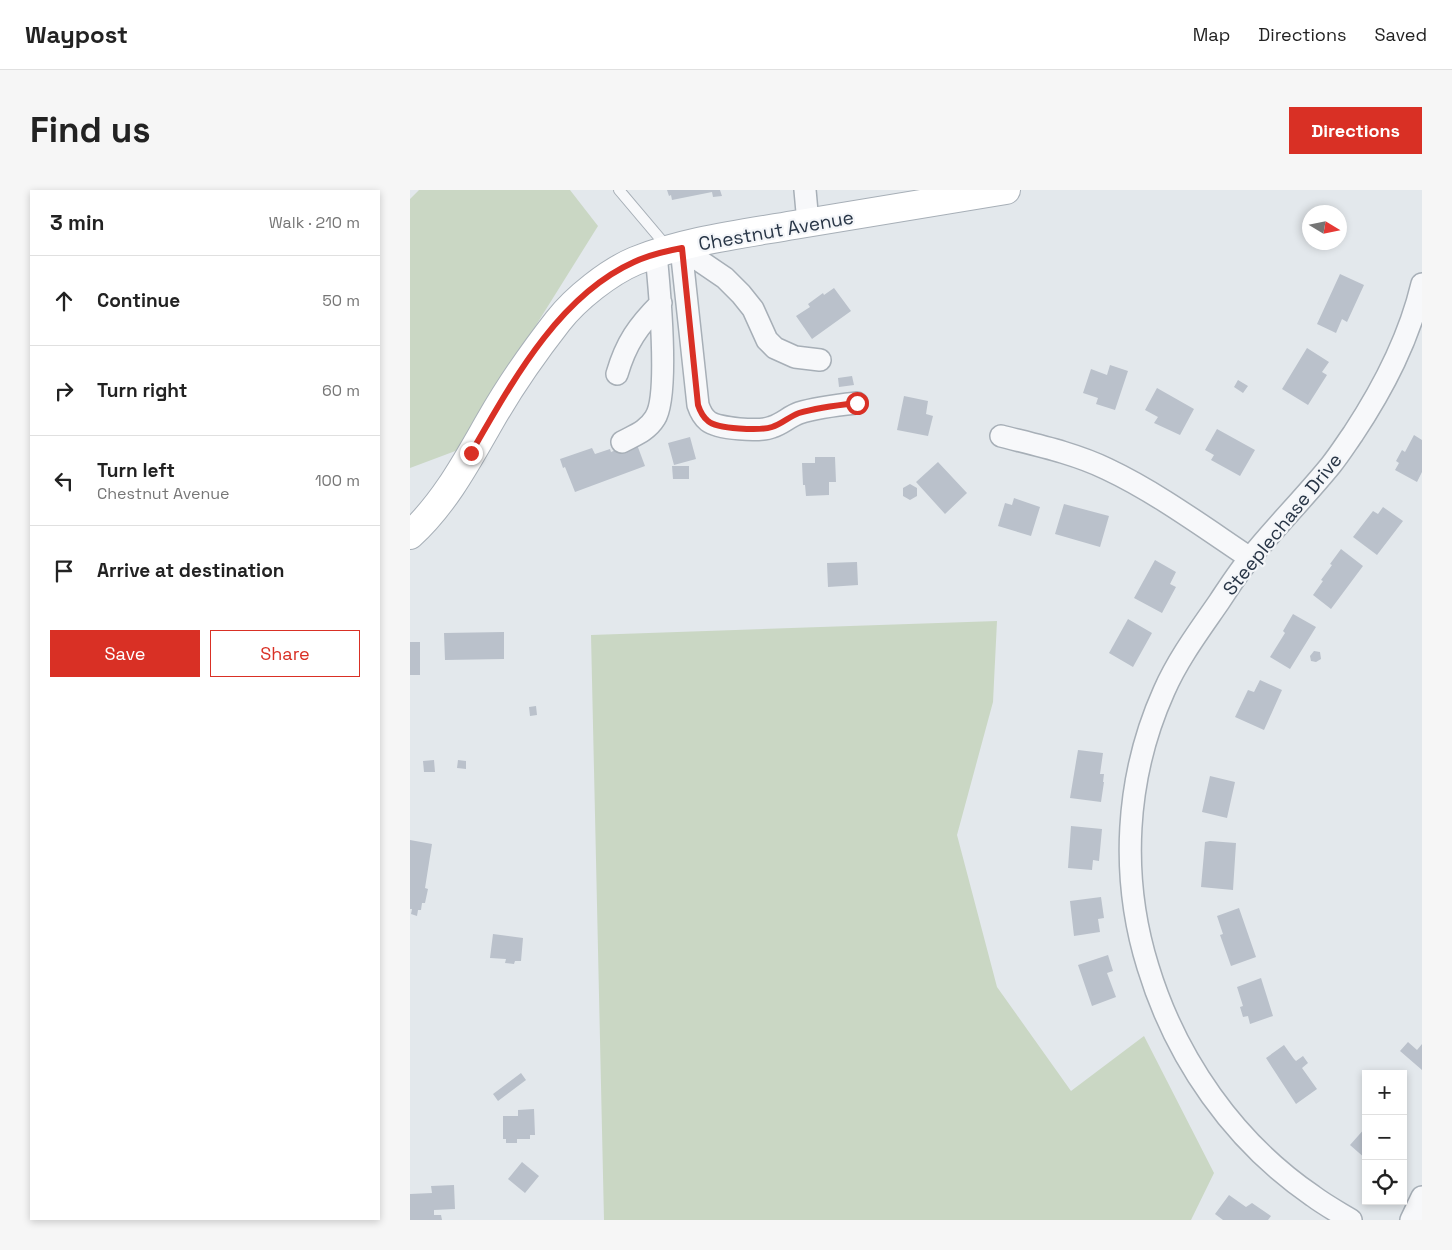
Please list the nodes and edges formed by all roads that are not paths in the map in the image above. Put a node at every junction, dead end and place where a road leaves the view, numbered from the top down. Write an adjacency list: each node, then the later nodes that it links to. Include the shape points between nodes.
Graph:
1 (619, 190): 5 (lane)
2 (805, 190): 4 (street)
3 (1006, 190): 4 (street, Chestnut Avenue)
4 (808, 223): 5 (street, Chestnut Avenue, via 722,237)
5 (669, 251): 7 (street); 8 (street, via 725,278 753,309 766,340 775,348 795,357); 10 (street, via 698,405 709,423 756,430 772,428 797,413); 13 (street, Chestnut Avenue, via 634,262 609,276 560,318 516,379 452,485 432,513)
6 (1422, 284): 14 (street, Steeplechase Drive, via 1412,319 1385,384 1333,463)
7 (661, 303): 9 (street, via 640,324); 12 (street, via 662,390 657,416 646,429)
8 (820, 360)
9 (617, 374)
10 (857, 403)
11 (1001, 436): 14 (street, via 1106,469)
12 (622, 442)
13 (410, 535)
14 (1250, 558): 16 (street, Steeplechase Drive, via 1183,654 1151,724 1131,816 1133,905 1156,993 1173,1033 1201,1081 1232,1123 1264,1156 1311,1195)
15 (1422, 1197): 17 (street)
16 (1350, 1220)
17 (1411, 1220)

